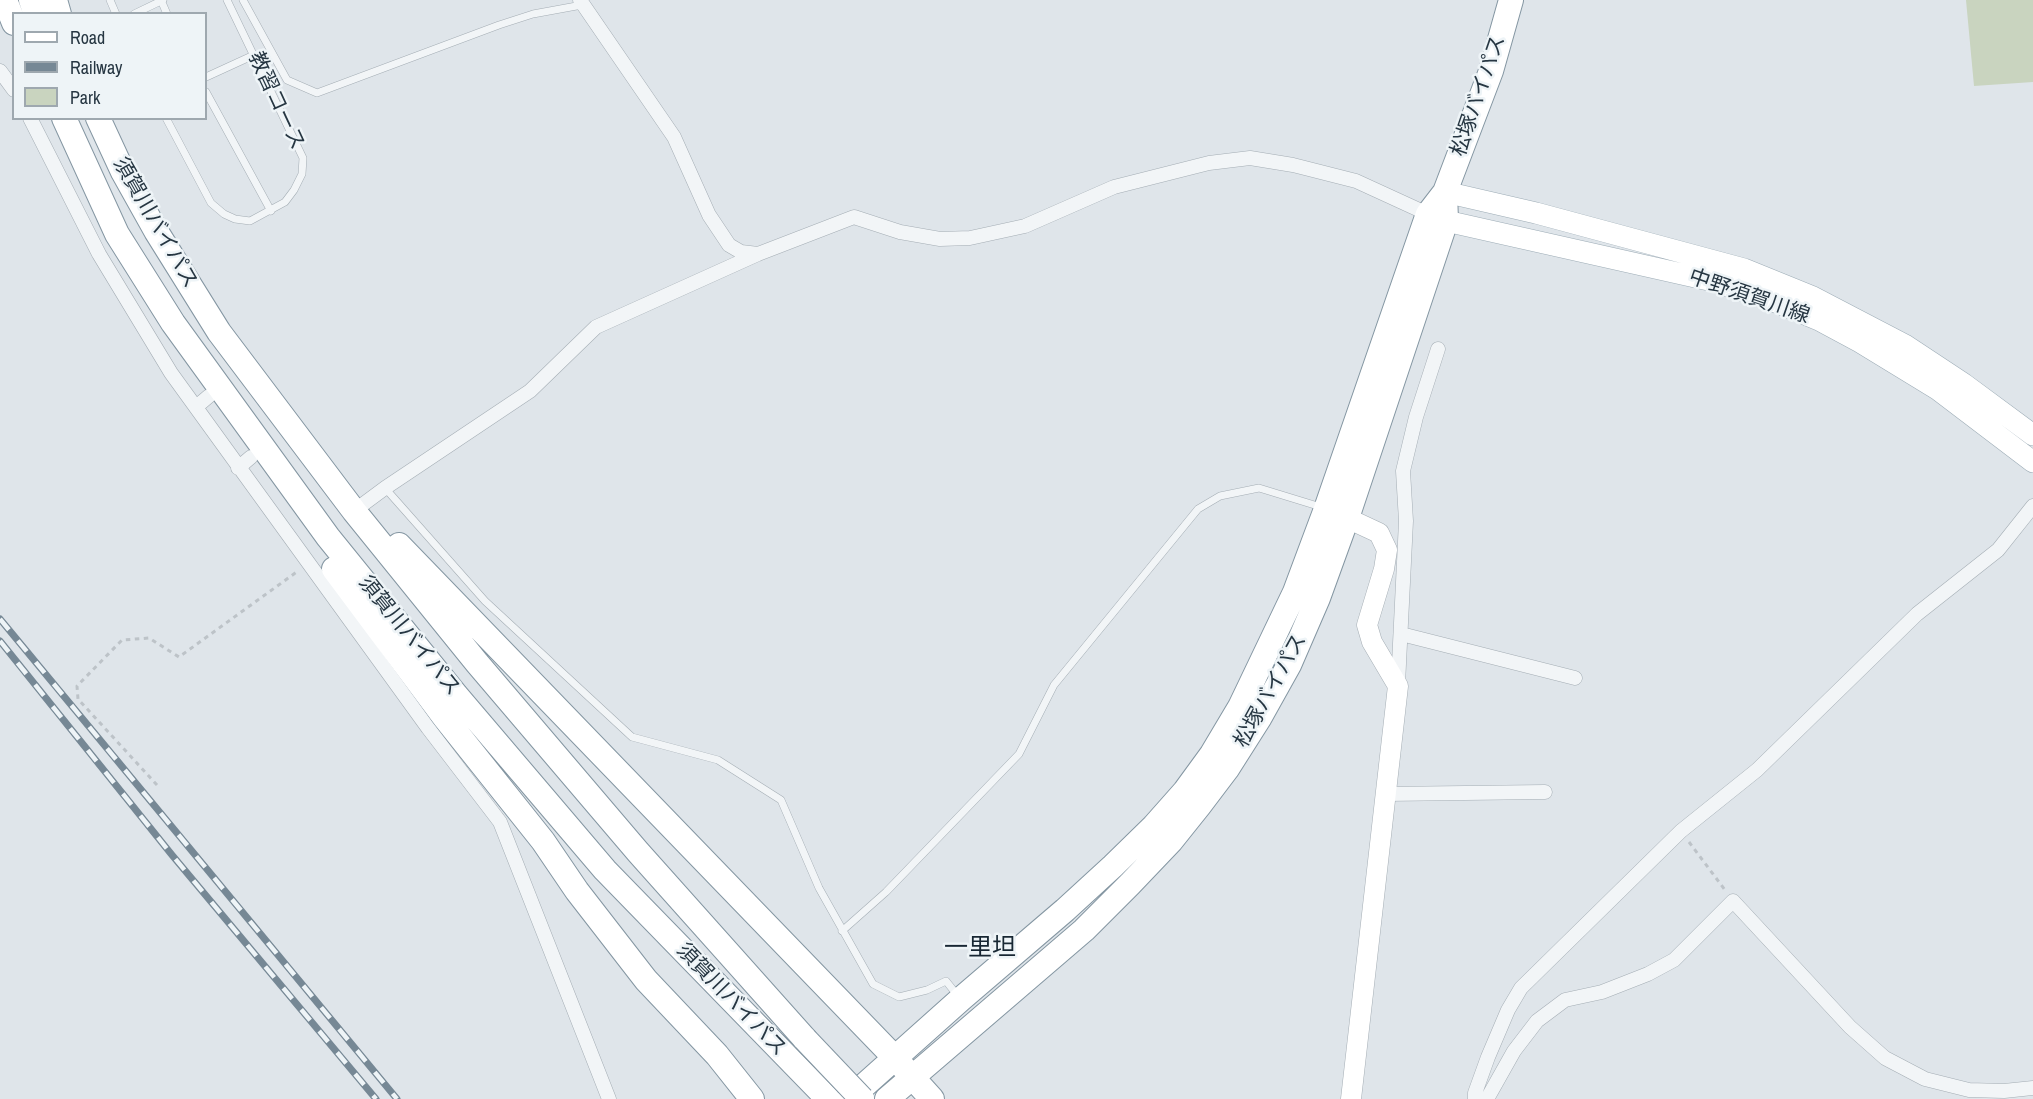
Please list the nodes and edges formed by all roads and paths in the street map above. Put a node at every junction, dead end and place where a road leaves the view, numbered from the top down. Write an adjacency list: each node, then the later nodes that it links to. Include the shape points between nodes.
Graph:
1 (5, 0): 8 (highway)
2 (162, 0): 7 (lane)
3 (227, 0): 9 (lane, 教習コース)
4 (243, 0): 6 (lane, via 287,80 317,93 499,25)
5 (1511, 0): 20 (highway, 松塚バイパス, via 1491,71)
6 (581, 2): 23 (street, via 674,137 709,214 729,245 741,252)
7 (138, 12)
8 (12, 18)
9 (254, 55): 11 (lane); 21 (lane, 教習コース, via 303,159 302,174 294,190)
10 (0, 71): 12 (street)
11 (207, 77)
12 (12, 87)
13 (207, 94): 21 (lane)
14 (31, 120): 26 (street, via 99,255 171,373)
15 (52, 120): 19 (highway)
16 (65, 120): 19 (highway, 須賀川バイパス)
17 (99, 120): 32 (highway, 須賀川バイパス, via 156,231 219,332)
18 (167, 120): 21 (lane, 教習コース, via 211,202 224,214 250,220)
19 (96, 190): 24 (highway, 須賀川バイパス, via 117,234)
20 (1445, 192): 22 (highway, 松塚バイパス); 27 (main road, 中野須賀川線, via 1732,266 1813,297 1905,345)
21 (271, 211)
22 (1437, 217): 23 (street, via 1356,181 1293,165 1236,158 1114,187 1025,226 970,238 940,239 900,232 854,217); 29 (main road, 中野須賀川線, via 1713,281 1771,300 1819,320 1937,389); 33 (highway, 松塚バイパス)
23 (758, 254): 30 (street, via 596,327 530,391)
24 (173, 323): 26 (highway); 51 (highway, 須賀川バイパス, via 328,537 456,695 605,870)
25 (1438, 350): 35 (street, via 1403,471 1406,521)
26 (202, 402): 28 (highway)
27 (2033, 435)
28 (244, 462): 34 (street); 38 (highway)
29 (2033, 462)
30 (385, 488): 32 (street); 44 (lane, via 485,601 632,737 718,760 781,800)
31 (2033, 506): 42 (street, via 1998,550 1917,614 1757,770)
32 (354, 512): 46 (highway, via 382,527); 53 (highway, 須賀川バイパス, bridge, via 615,825)
33 (1336, 513): 37 (street, via 1379,533 1387,550 1367,625 1372,642); 44 (lane, via 1259,488 1220,496 1198,509 1054,685 1019,754 886,892); 45 (highway, 松塚バイパス, via 1240,707 1199,772 1154,826 1113,866); 47 (highway, 松塚バイパス, via 1318,598 1289,665 1227,769 1171,841 1084,930)
34 (309, 563): 38 (street); 39 (path, via 179,657 149,638 122,640 76,686 78,699)
35 (1401, 634): 36 (street); 37 (street)
36 (1575, 678)
37 (1398, 686): 41 (street)
38 (437, 723): 49 (highway, via 543,841 646,980 717,1055); 50 (street, via 500,822)
39 (157, 785)
40 (1545, 792): 41 (street)
41 (1385, 794): 56 (street)
42 (1681, 831): 43 (path); 57 (street, via 1521,988 1488,1057)
43 (1733, 901): 48 (street, via 1850,1027 1885,1058 1925,1079 1969,1090); 58 (street, via 1674,960 1602,992 1565,1000 1537,1021 1514,1051)
44 (842, 931): 45 (lane, via 873,984 899,997 946,981)
45 (960, 999): 46 (highway, 松塚バイパス)
46 (896, 1058): 47 (highway); 52 (highway, 松塚バイパス)
47 (912, 1077): 54 (highway, 松塚バイパス); 55 (highway)
48 (2033, 1088)
49 (751, 1098)
50 (609, 1099)
51 (828, 1099)
52 (849, 1099)
53 (862, 1099)
54 (887, 1099)
55 (932, 1099)
56 (1352, 1099)
57 (1475, 1099)
58 (1487, 1099)

